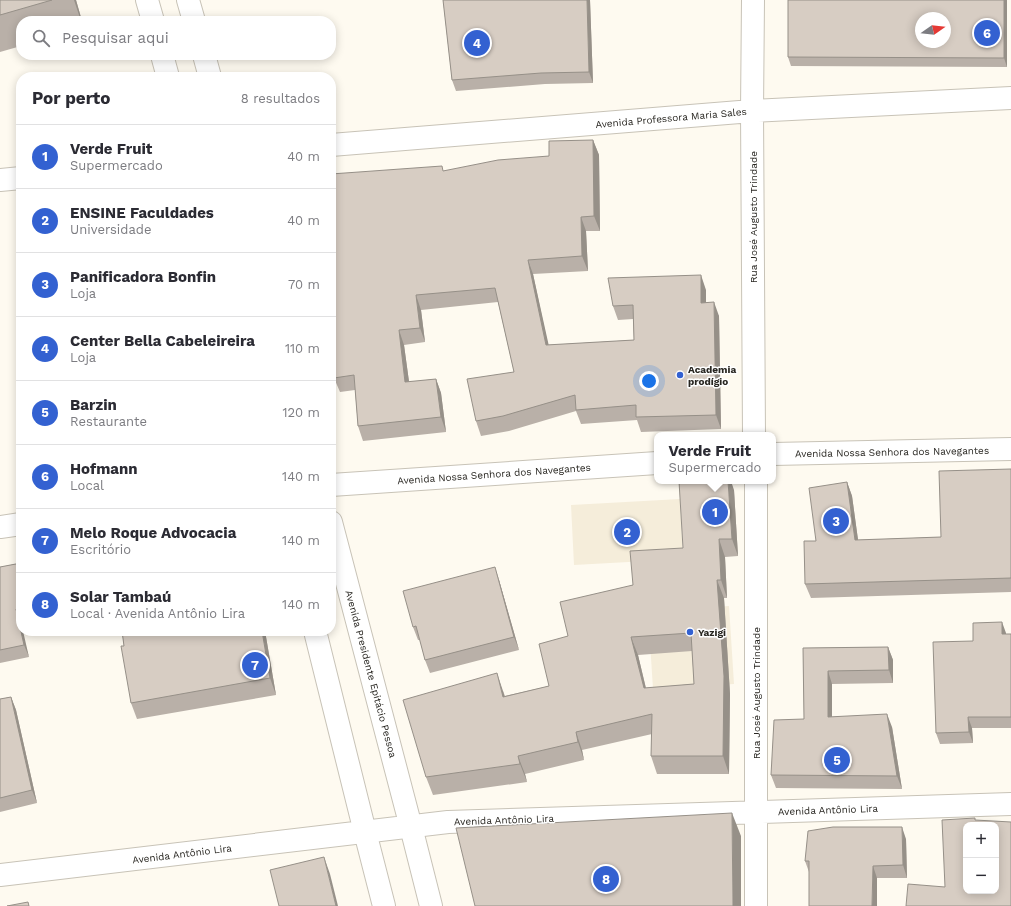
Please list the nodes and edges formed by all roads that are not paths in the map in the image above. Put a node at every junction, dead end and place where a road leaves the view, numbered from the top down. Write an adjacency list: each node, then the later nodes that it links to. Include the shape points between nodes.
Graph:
1 (147, 0): 4 (main road)
2 (188, 0): 5 (main road)
3 (753, 0): 11 (main road, Rua José Augusto Trindade)
4 (152, 16)
5 (193, 16)
6 (163, 60): 8 (main road)
7 (205, 60): 9 (main road)
8 (167, 72)
9 (209, 72)
10 (1011, 98): 11 (main road, Avenida Professora Maria Sales)
11 (752, 111): 12 (main road, Avenida Professora Maria Sales); 15 (main road, Rua José Augusto Trindade)
12 (336, 145)
13 (16, 178): 14 (main road)
14 (0, 180)
15 (754, 432)
16 (1011, 449): 17 (main road, Avenida Nossa Senhora dos Navegantes)
17 (776, 454)
18 (654, 463): 20 (main road, Avenida Nossa Senhora dos Navegantes)
19 (756, 484): 26 (main road, Rua José Augusto Trindade)
20 (336, 485)
21 (16, 525): 22 (main road)
22 (0, 527)
23 (336, 541): 27 (main road, Avenida Presidente Epitácio Pessoa)
24 (316, 636): 28 (main road)
25 (1011, 804): 26 (main road, Avenida Antônio Lira)
26 (756, 812): 27 (main road, Avenida Antônio Lira, via 448,822); 32 (main road, Rua José Augusto Trindade)
27 (411, 827): 28 (main road, Avenida Antônio Lira); 31 (main road, Avenida Presidente Epitácio Pessoa)
28 (365, 832): 29 (main road, Avenida Antônio Lira); 30 (main road)
29 (0, 875)
30 (384, 906)
31 (431, 906)
32 (756, 906)

